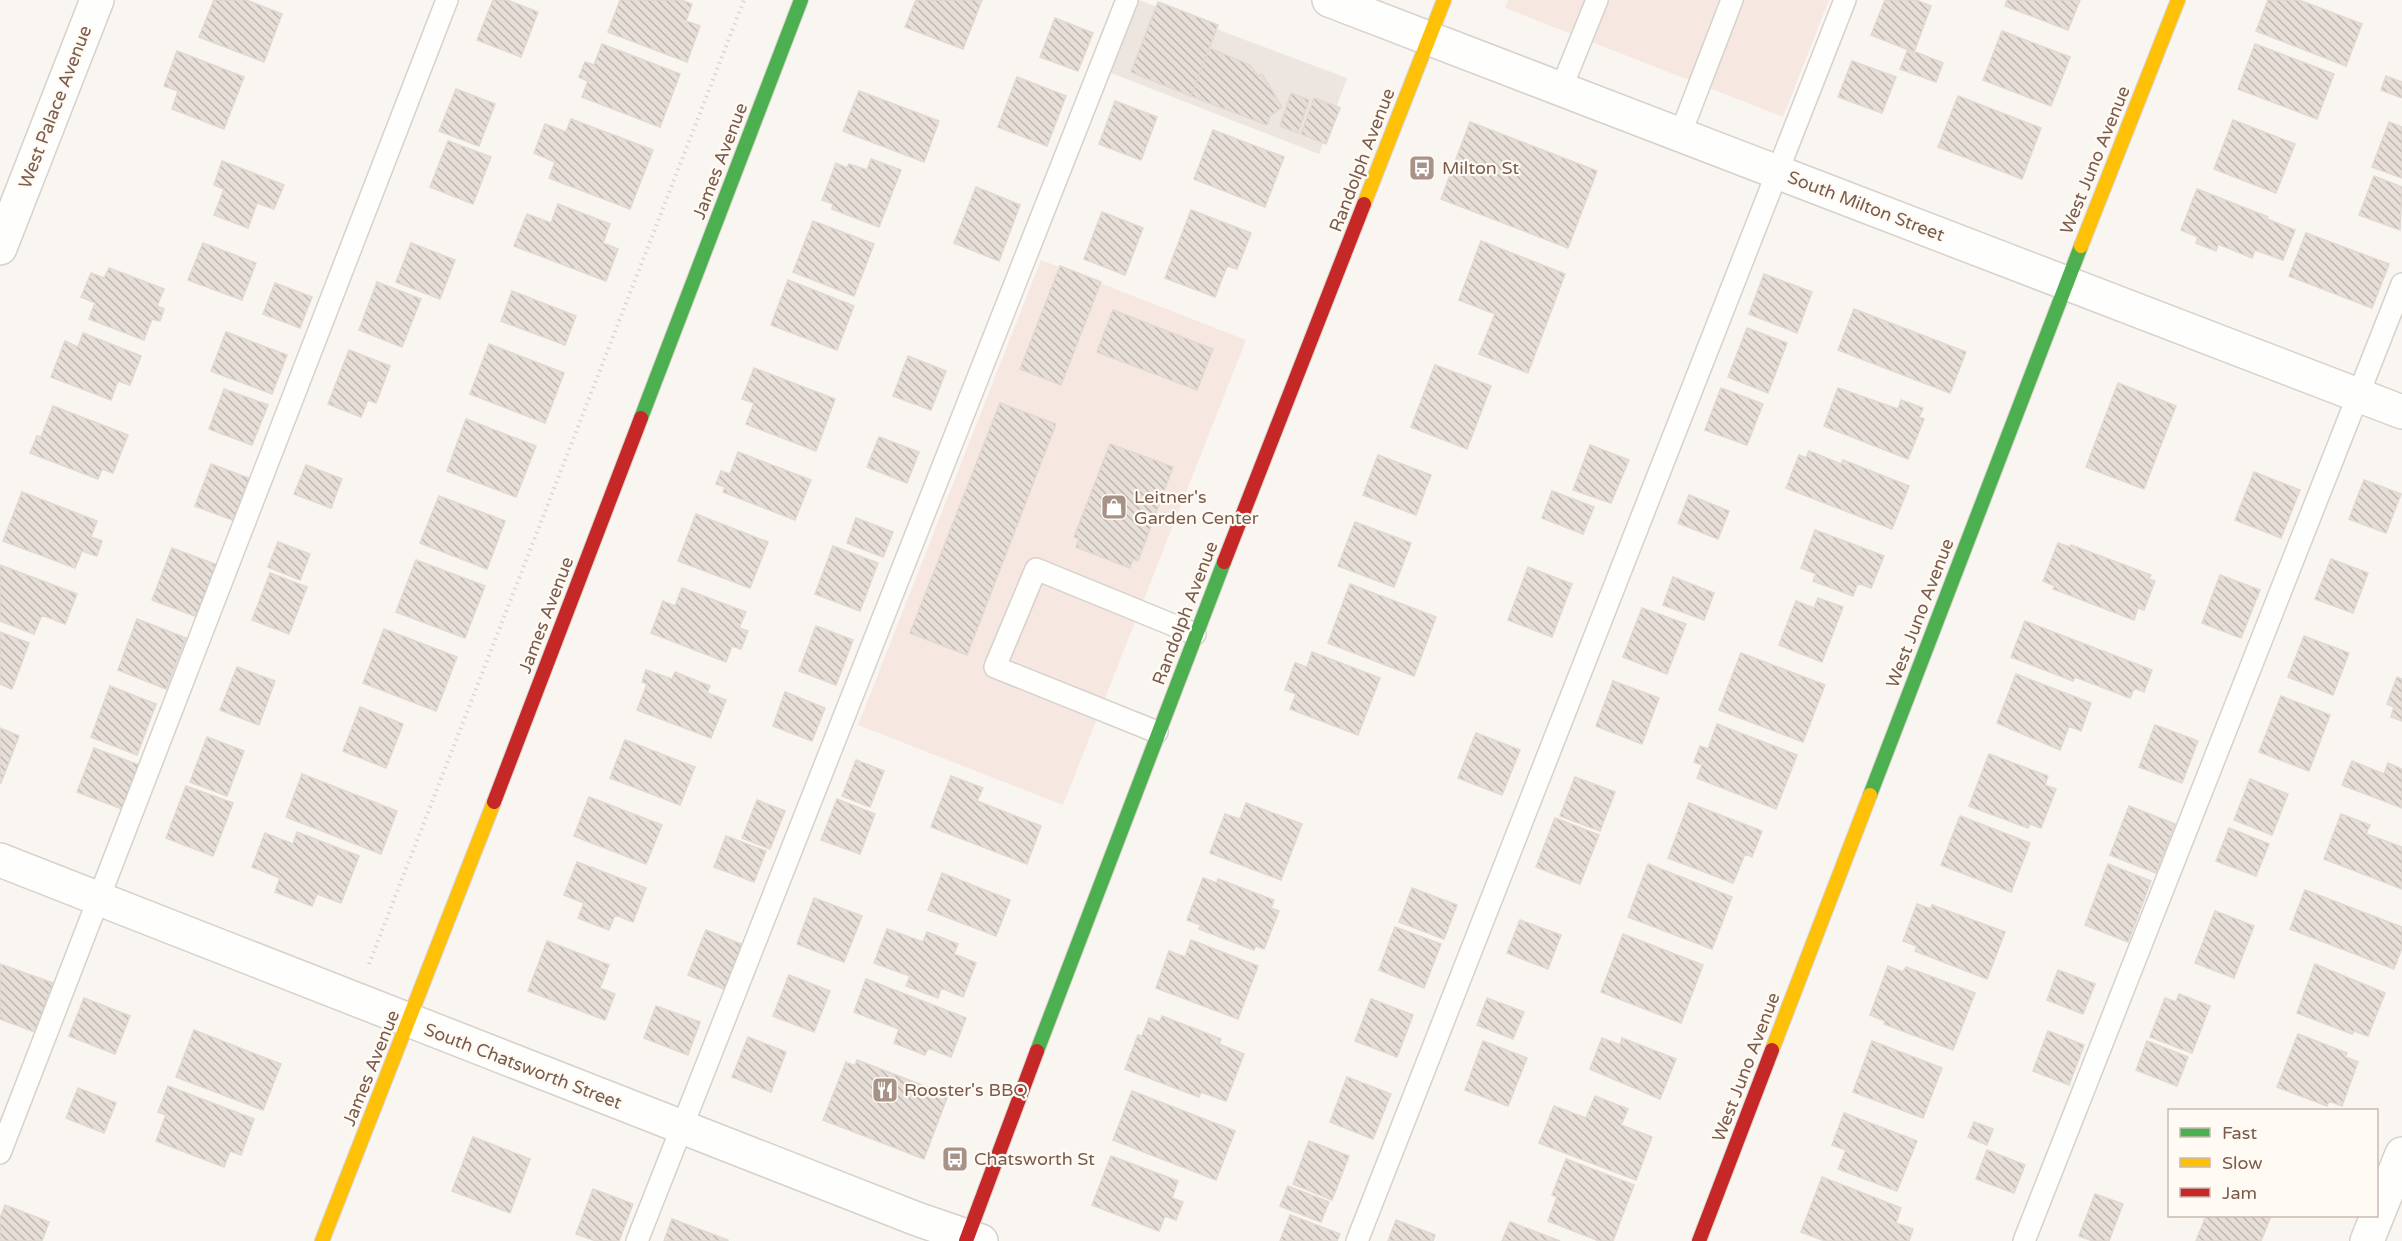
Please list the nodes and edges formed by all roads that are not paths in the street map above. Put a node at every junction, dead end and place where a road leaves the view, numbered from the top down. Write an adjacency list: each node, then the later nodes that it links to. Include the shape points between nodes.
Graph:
1 (97, 0): 15 (street, West Palace Avenue)
2 (447, 0): 23 (lane)
3 (801, 0): 24 (street, James Avenue)
4 (1127, 0): 25 (lane)
5 (1329, 0): 11 (street, South Milton Street)
6 (1444, 0): 11 (street, Randolph Avenue)
7 (1597, 0): 12 (lane)
8 (1732, 0): 13 (lane)
9 (1845, 0): 14 (lane)
10 (2178, 0): 16 (street, West Juno Avenue)
11 (1429, 38): 12 (street, South Milton Street); 20 (street, Randolph Avenue)
12 (1561, 89): 13 (street, South Milton Street)
13 (1680, 135): 14 (street, South Milton Street)
14 (1777, 172): 16 (street, South Milton Street); 33 (lane)
15 (0, 248)
16 (2066, 283): 18 (street, South Milton Street); 34 (street, West Juno Avenue)
17 (2402, 284): 18 (lane)
18 (2358, 395): 19 (street, South Milton Street); 35 (lane)
19 (2402, 412)
20 (1195, 634): 21 (street, Randolph Avenue); 21 (lane, via 1036,569 995,667)
21 (1157, 732): 30 (street, Randolph Avenue)
22 (0, 860): 23 (street, South Chatsworth Street)
23 (97, 898): 24 (street, South Chatsworth Street); 26 (lane)
24 (409, 1021): 25 (street, South Chatsworth Street); 31 (street, James Avenue)
25 (682, 1128): 30 (street, South Chatsworth Street); 32 (lane)
26 (0, 1153)
27 (2402, 1154): 28 (street)
28 (2378, 1214)
29 (2377, 1217): 36 (street)
30 (972, 1240)
31 (322, 1241)
32 (637, 1241)
33 (1357, 1241)
34 (1699, 1241)
35 (2024, 1241)
36 (2367, 1241)

